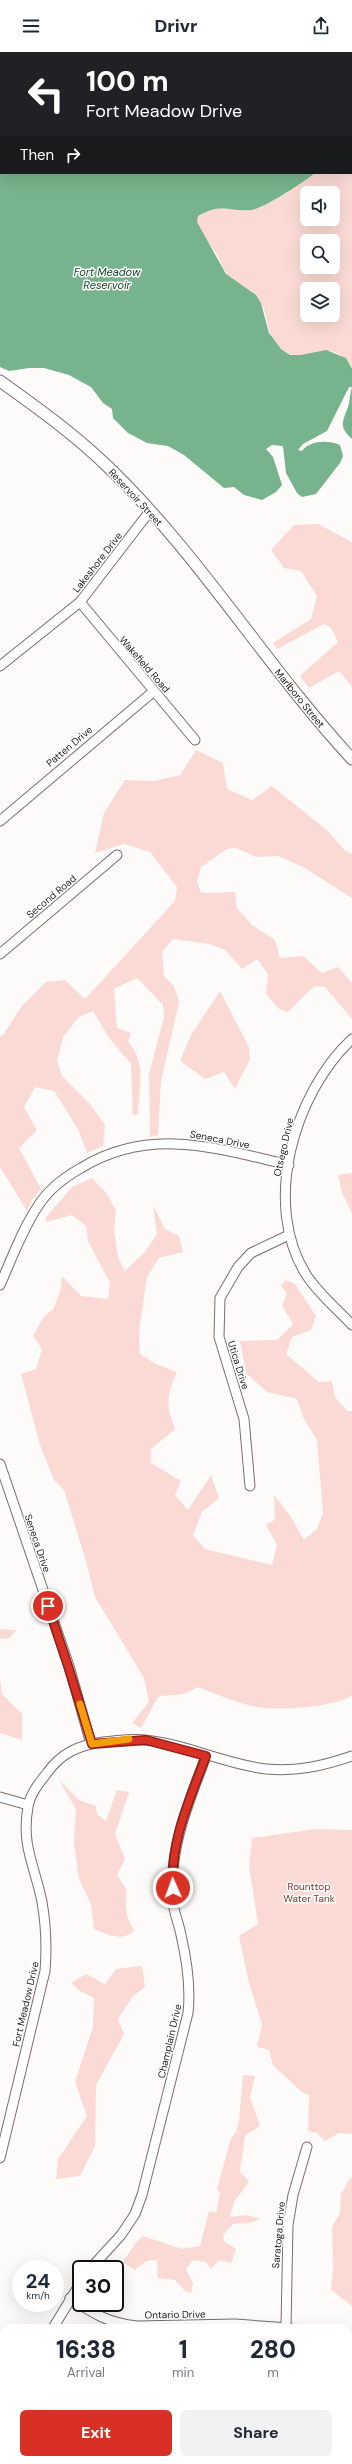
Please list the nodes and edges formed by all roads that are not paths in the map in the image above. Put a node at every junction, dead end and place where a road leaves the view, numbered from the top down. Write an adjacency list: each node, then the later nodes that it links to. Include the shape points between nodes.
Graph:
1 (0, 381): 2 (street, Reservoir Street, via 89,449)
2 (150, 511): 3 (street, Lakeshore Drive); 4 (street, Reservoir Street)
3 (80, 602): 5 (street, Lakeshore Drive); 6 (street, Wakefield Road)
4 (250, 636): 8 (street, Marlboro Street)
5 (0, 666)
6 (154, 691): 7 (street, Wakefield Road); 9 (street, Patten Drive)
7 (195, 740)
8 (352, 759)
9 (0, 821)
10 (116, 855): 11 (street, Second Road)
11 (0, 954)
12 (352, 1040): 13 (street, Otsego Drive, via 330,1061 313,1088 301,1116)
13 (289, 1165): 14 (street, Otsego Drive, via 285,1204); 15 (street, Seneca Drive, via 194,1144 148,1144 105,1154 68,1176 39,1204 24,1230)
14 (289, 1235): 16 (street, Otsego Drive, via 306,1275); 18 (street, Utica Drive, via 251,1253 238,1267 220,1298 219,1337 244,1419)
15 (0, 1285)
16 (352, 1325)
17 (0, 1464): 19 (street, Seneca Drive)
18 (250, 1486)
19 (92, 1744): 20 (street, Fort Meadow Drive, via 146,1740); 23 (street, Fort Meadow Drive, via 76,1748 52,1766 36,1788)
20 (206, 1756): 21 (street, Fort Meadow Drive, via 241,1765 287,1770 310,1768); 26 (street, Champlain Drive, via 183,1816 172,1869 173,1903 186,1961 190,1995 188,2013 137,2208 121,2235)
21 (352, 1756)
22 (0, 1797): 23 (street)
23 (28, 1805): 25 (street, Fort Meadow Drive, via 26,1842 42,1900 47,1943 45,1971)
24 (307, 2146): 31 (street, Saratoga Drive, via 293,2195 288,2225)
25 (0, 2158)
26 (98, 2260)
27 (72, 2295): 28 (street)
28 (70, 2298): 29 (street); 30 (street, Ontario Drive, via 101,2318)
29 (55, 2324)
30 (118, 2324)
31 (287, 2324)

